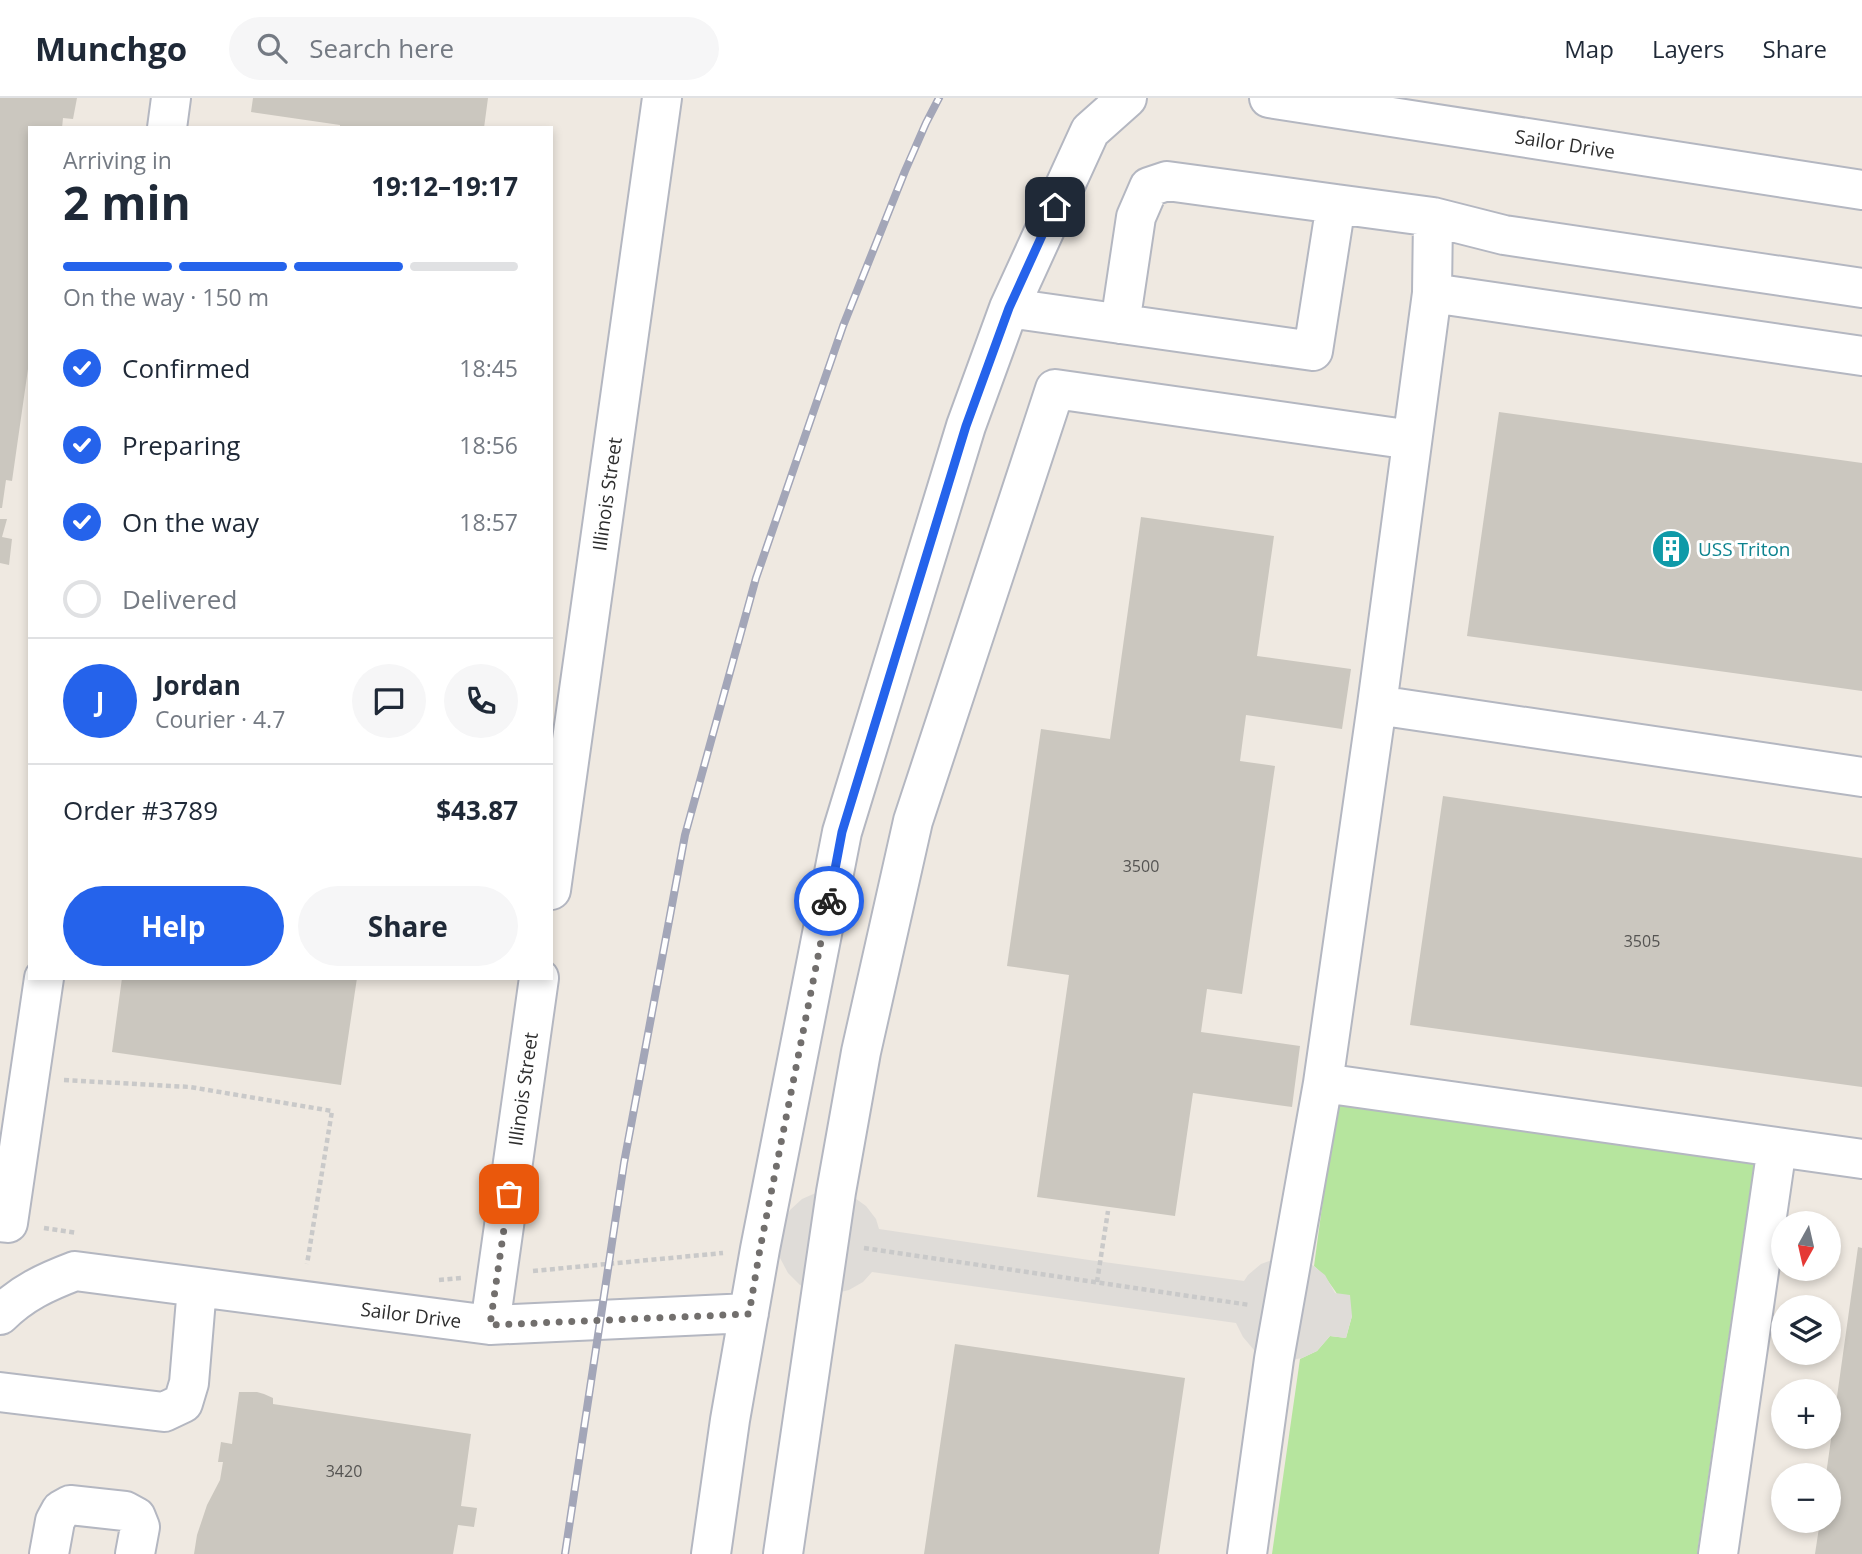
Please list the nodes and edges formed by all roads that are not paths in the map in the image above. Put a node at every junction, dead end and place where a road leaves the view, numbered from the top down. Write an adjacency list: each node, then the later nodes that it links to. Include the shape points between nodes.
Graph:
1 (171, 98): 5 (street)
2 (662, 98): 17 (street, Illinois Street)
3 (1127, 98): 11 (street, via 1090,131)
4 (1269, 98): 6 (street, Sailor Drive)
5 (167, 126)
6 (1862, 190)
7 (1336, 204): 8 (street); 12 (street, via 1167,180 1150,187 1136,217); 12 (street, via 1313,351)
8 (1433, 217): 9 (street, via 1504,235); 10 (street)
9 (1862, 288)
10 (1432, 293): 13 (street); 14 (street)
11 (1009, 308): 12 (street); 25 (street, via 966,426 842,832)
12 (1120, 324)
13 (1862, 356)
14 (1412, 440): 15 (street); 32 (street, via 1055,389 913,821 861,1052 836,1192)
15 (1377, 705): 16 (street); 20 (street)
16 (1862, 777)
17 (553, 876)
18 (44, 980): 23 (street)
19 (539, 980): 27 (street, Illinois Street)
20 (1323, 1083): 21 (street); 33 (street, via 1274,1359)
21 (1777, 1147): 22 (street); 34 (street)
22 (1862, 1159)
23 (4, 1223)
24 (197, 1287): 26 (street, Sailor Drive, via 75,1271 41,1284); 27 (street, Sailor Drive); 28 (street, via 189,1383 183,1403 164,1412)
25 (749, 1314): 27 (street, Sailor Drive); 31 (street)
26 (0, 1315)
27 (490, 1325)
28 (0, 1392)
29 (49, 1554): 30 (street, via 55,1521 70,1505 125,1511 136,1517 140,1527)
30 (135, 1554)
31 (710, 1554)
32 (783, 1554)
33 (1247, 1554)
34 (1718, 1554)

